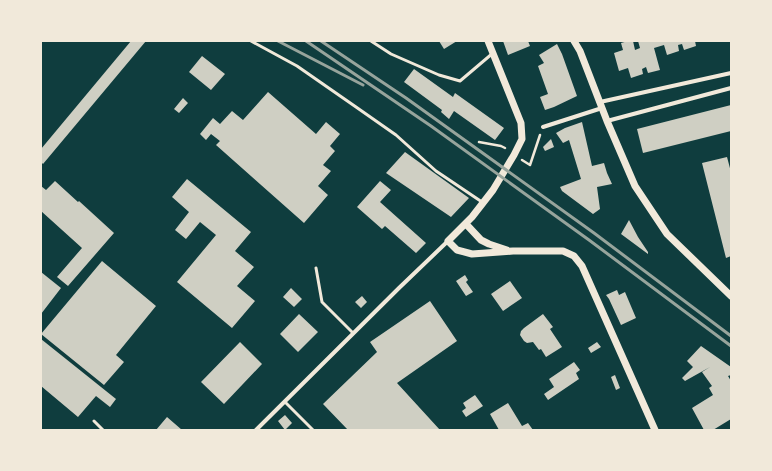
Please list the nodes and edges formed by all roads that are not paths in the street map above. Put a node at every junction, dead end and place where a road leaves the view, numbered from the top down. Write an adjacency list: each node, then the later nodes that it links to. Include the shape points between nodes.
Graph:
1 (251, 41): 11 (lane, via 297,66 356,107 396,135 436,171)
2 (371, 41): 5 (lane, via 391,54 439,75 460,81)
3 (488, 41): 5 (street)
4 (574, 41): 8 (street)
5 (493, 53): 11 (street, via 521,123 522,139)
6 (731, 73): 8 (street)
7 (731, 88): 9 (street)
8 (601, 105): 9 (street); 10 (street)
9 (608, 121): 16 (street, via 635,186 667,234)
10 (543, 127)
11 (484, 203): 12 (street)
12 (466, 224): 13 (street); 14 (street, via 481,240)
13 (448, 241): 14 (street, via 457,250 472,254); 17 (street)
14 (513, 251): 23 (street, via 563,251 574,256 582,266)
15 (316, 268): 17 (lane, via 322,302)
16 (731, 296)
17 (353, 333): 18 (street)
18 (285, 402): 21 (street); 22 (lane)
19 (94, 422): 20 (lane)
20 (103, 430)
21 (256, 430)
22 (314, 430)
23 (655, 430)

